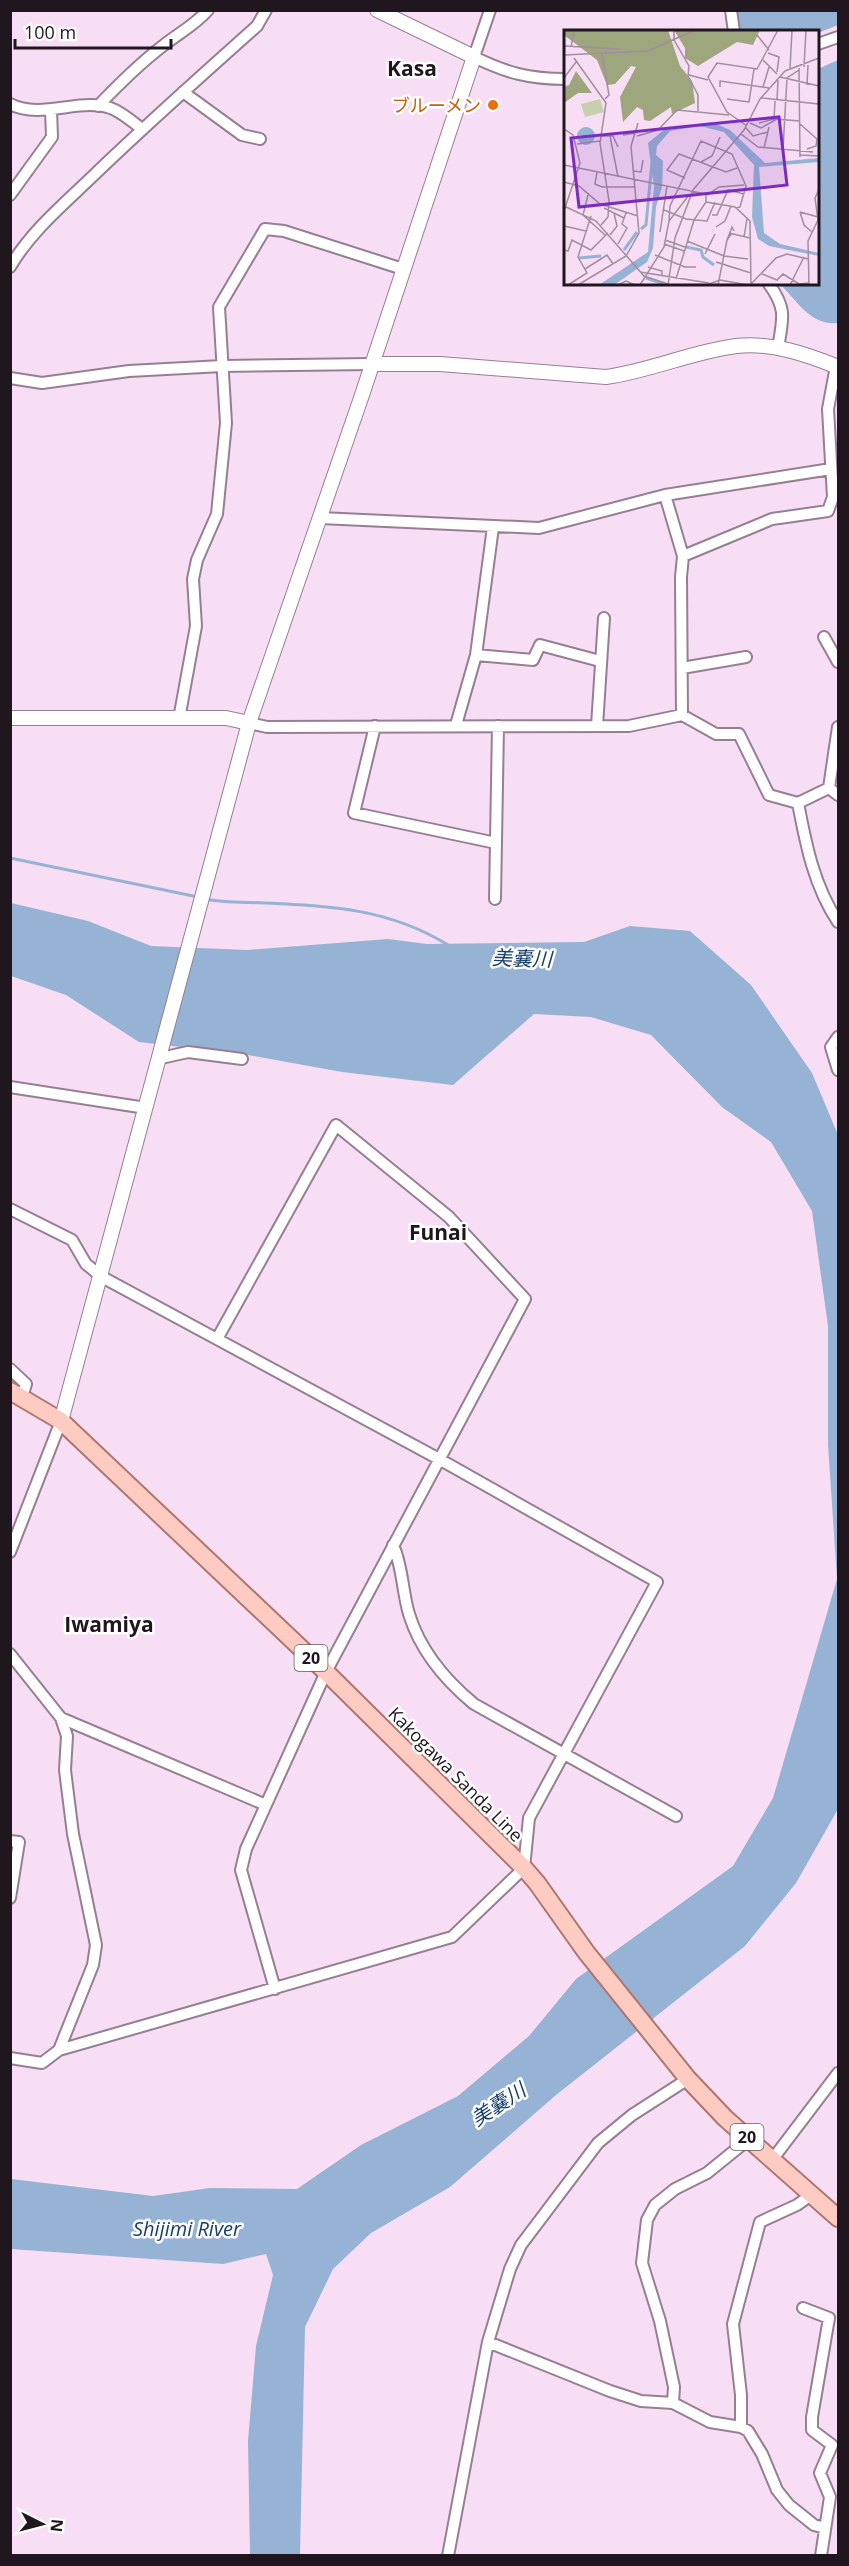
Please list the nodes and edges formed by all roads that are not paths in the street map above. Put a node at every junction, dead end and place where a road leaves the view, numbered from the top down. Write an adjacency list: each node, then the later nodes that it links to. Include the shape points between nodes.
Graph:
1 (208, 10): 13 (street, via 197,23 134,70)
2 (266, 10): 11 (street, via 257,26)
3 (377, 10): 9 (street)
4 (490, 10): 9 (street)
5 (731, 10): 6 (street)
6 (734, 30)
7 (838, 37): 8 (street)
8 (819, 44)
9 (474, 57): 10 (street, via 506,73); 21 (street)
10 (564, 79)
11 (183, 92): 15 (street); 16 (street, via 242,135)
12 (10, 104): 14 (street, via 20,110)
13 (98, 106): 14 (street); 15 (street, via 115,110)
14 (51, 110): 17 (street, via 52,137)
15 (142, 129): 18 (street)
16 (260, 140)
17 (10, 195)
18 (22, 247): 19 (street); 20 (street)
19 (10, 250)
20 (10, 267)
21 (403, 269): 24 (street); 25 (street, via 284,231 265,229 219,307)
22 (770, 285): 23 (street, via 784,312)
23 (778, 348): 24 (street, via 737,346 606,377 440,364); 26 (street)
24 (371, 364): 25 (street); 30 (street)
25 (222, 366): 27 (street, via 129,371 42,383); 42 (street, via 226,423 217,514 197,560 196,626)
26 (837, 367): 28 (street, via 828,409)
27 (10, 378)
28 (831, 469): 29 (street); 32 (street, via 833,497 828,511 772,519)
29 (665, 495): 31 (street, via 538,528); 32 (street)
30 (320, 518): 31 (street); 43 (street)
31 (493, 527): 35 (street)
32 (683, 556): 39 (street)
33 (604, 618): 37 (street)
34 (824, 637): 38 (street)
35 (476, 655): 37 (street, via 533,660 540,645); 44 (street)
36 (746, 657): 39 (street)
37 (600, 661): 47 (street)
38 (838, 662)
39 (682, 668): 40 (street)
40 (682, 716): 47 (street, via 629,726); 50 (street, via 716,734 739,734 769,795)
41 (10, 717): 42 (street)
42 (179, 719): 43 (street, via 226,718)
43 (249, 723): 45 (street, via 267,727); 55 (street)
44 (456, 725): 45 (street); 46 (street)
45 (375, 726): 51 (street, via 354,813)
46 (498, 726): 47 (street); 51 (street)
47 (597, 726)
48 (838, 727): 49 (street)
49 (834, 792): 50 (street)
50 (798, 803): 53 (street, via 809,860)
51 (496, 843): 52 (street)
52 (495, 898)
53 (838, 922)
54 (838, 1037): 57 (street, via 831,1047)
55 (161, 1058): 56 (street, via 188,1052); 59 (street)
56 (242, 1059)
57 (838, 1070)
58 (10, 1087): 59 (street)
59 (146, 1108): 61 (street)
60 (10, 1209): 61 (street, via 72,1240 86,1264)
61 (102, 1277): 62 (street); 65 (street)
62 (217, 1339): 66 (street); 66 (street, via 336,1125 449,1217 525,1299)
63 (10, 1369): 64 (street, via 26,1384)
64 (16, 1394): 65 (main road, Kakogawa Sanda Line / 20)
65 (61, 1421): 68 (street); 70 (main road, Kakogawa Sanda Line / 20)
66 (439, 1459): 67 (street); 72 (street, via 657,1582)
67 (393, 1545): 70 (street); 72 (street, via 409,1614 425,1652 474,1704)
68 (10, 1552)
69 (10, 1654): 71 (street)
70 (326, 1672): 73 (street); 76 (main road, Kakogawa Sanda Line / 20)
71 (61, 1718): 73 (street); 79 (street, via 67,1736 65,1770 73,1834 96,1945 93,1965)
72 (564, 1756): 74 (street); 76 (street, via 529,1818)
73 (266, 1805): 78 (street, via 241,1870)
74 (676, 1816)
75 (10, 1841): 77 (street, via 19,1842)
76 (524, 1868): 78 (street, via 452,1937); 82 (main road, Kakogawa Sanda Line / 20)
77 (10, 1898)
78 (275, 1989): 79 (street)
79 (59, 2050): 80 (street, via 42,2063)
80 (10, 2058)
81 (838, 2073): 84 (street)
82 (688, 2079): 83 (main road, Kakogawa Sanda Line / 20); 88 (street, via 632,2115 598,2143 521,2245)
83 (749, 2139): 84 (main road, Kakogawa Sanda Line / 20); 89 (street, via 707,2173 675,2189 655,2205 647,2220 642,2263 660,2321 674,2387)
84 (772, 2160): 85 (main road, Kakogawa Sanda Line / 20)
85 (811, 2195): 86 (main road, Kakogawa Sanda Line / 20); 90 (street, via 760,2222 751,2249 733,2324)
86 (838, 2218)
87 (803, 2308): 91 (street, via 829,2318 812,2430 832,2445 820,2474)
88 (488, 2342): 89 (street, via 610,2391 641,2401); 93 (street)
89 (673, 2403): 90 (street, via 710,2422)
90 (741, 2427): 92 (street, via 748,2431 777,2490 789,2505 814,2525)
91 (834, 2498): 92 (street)
92 (825, 2528): 94 (street)
93 (448, 2556)
94 (821, 2556)

